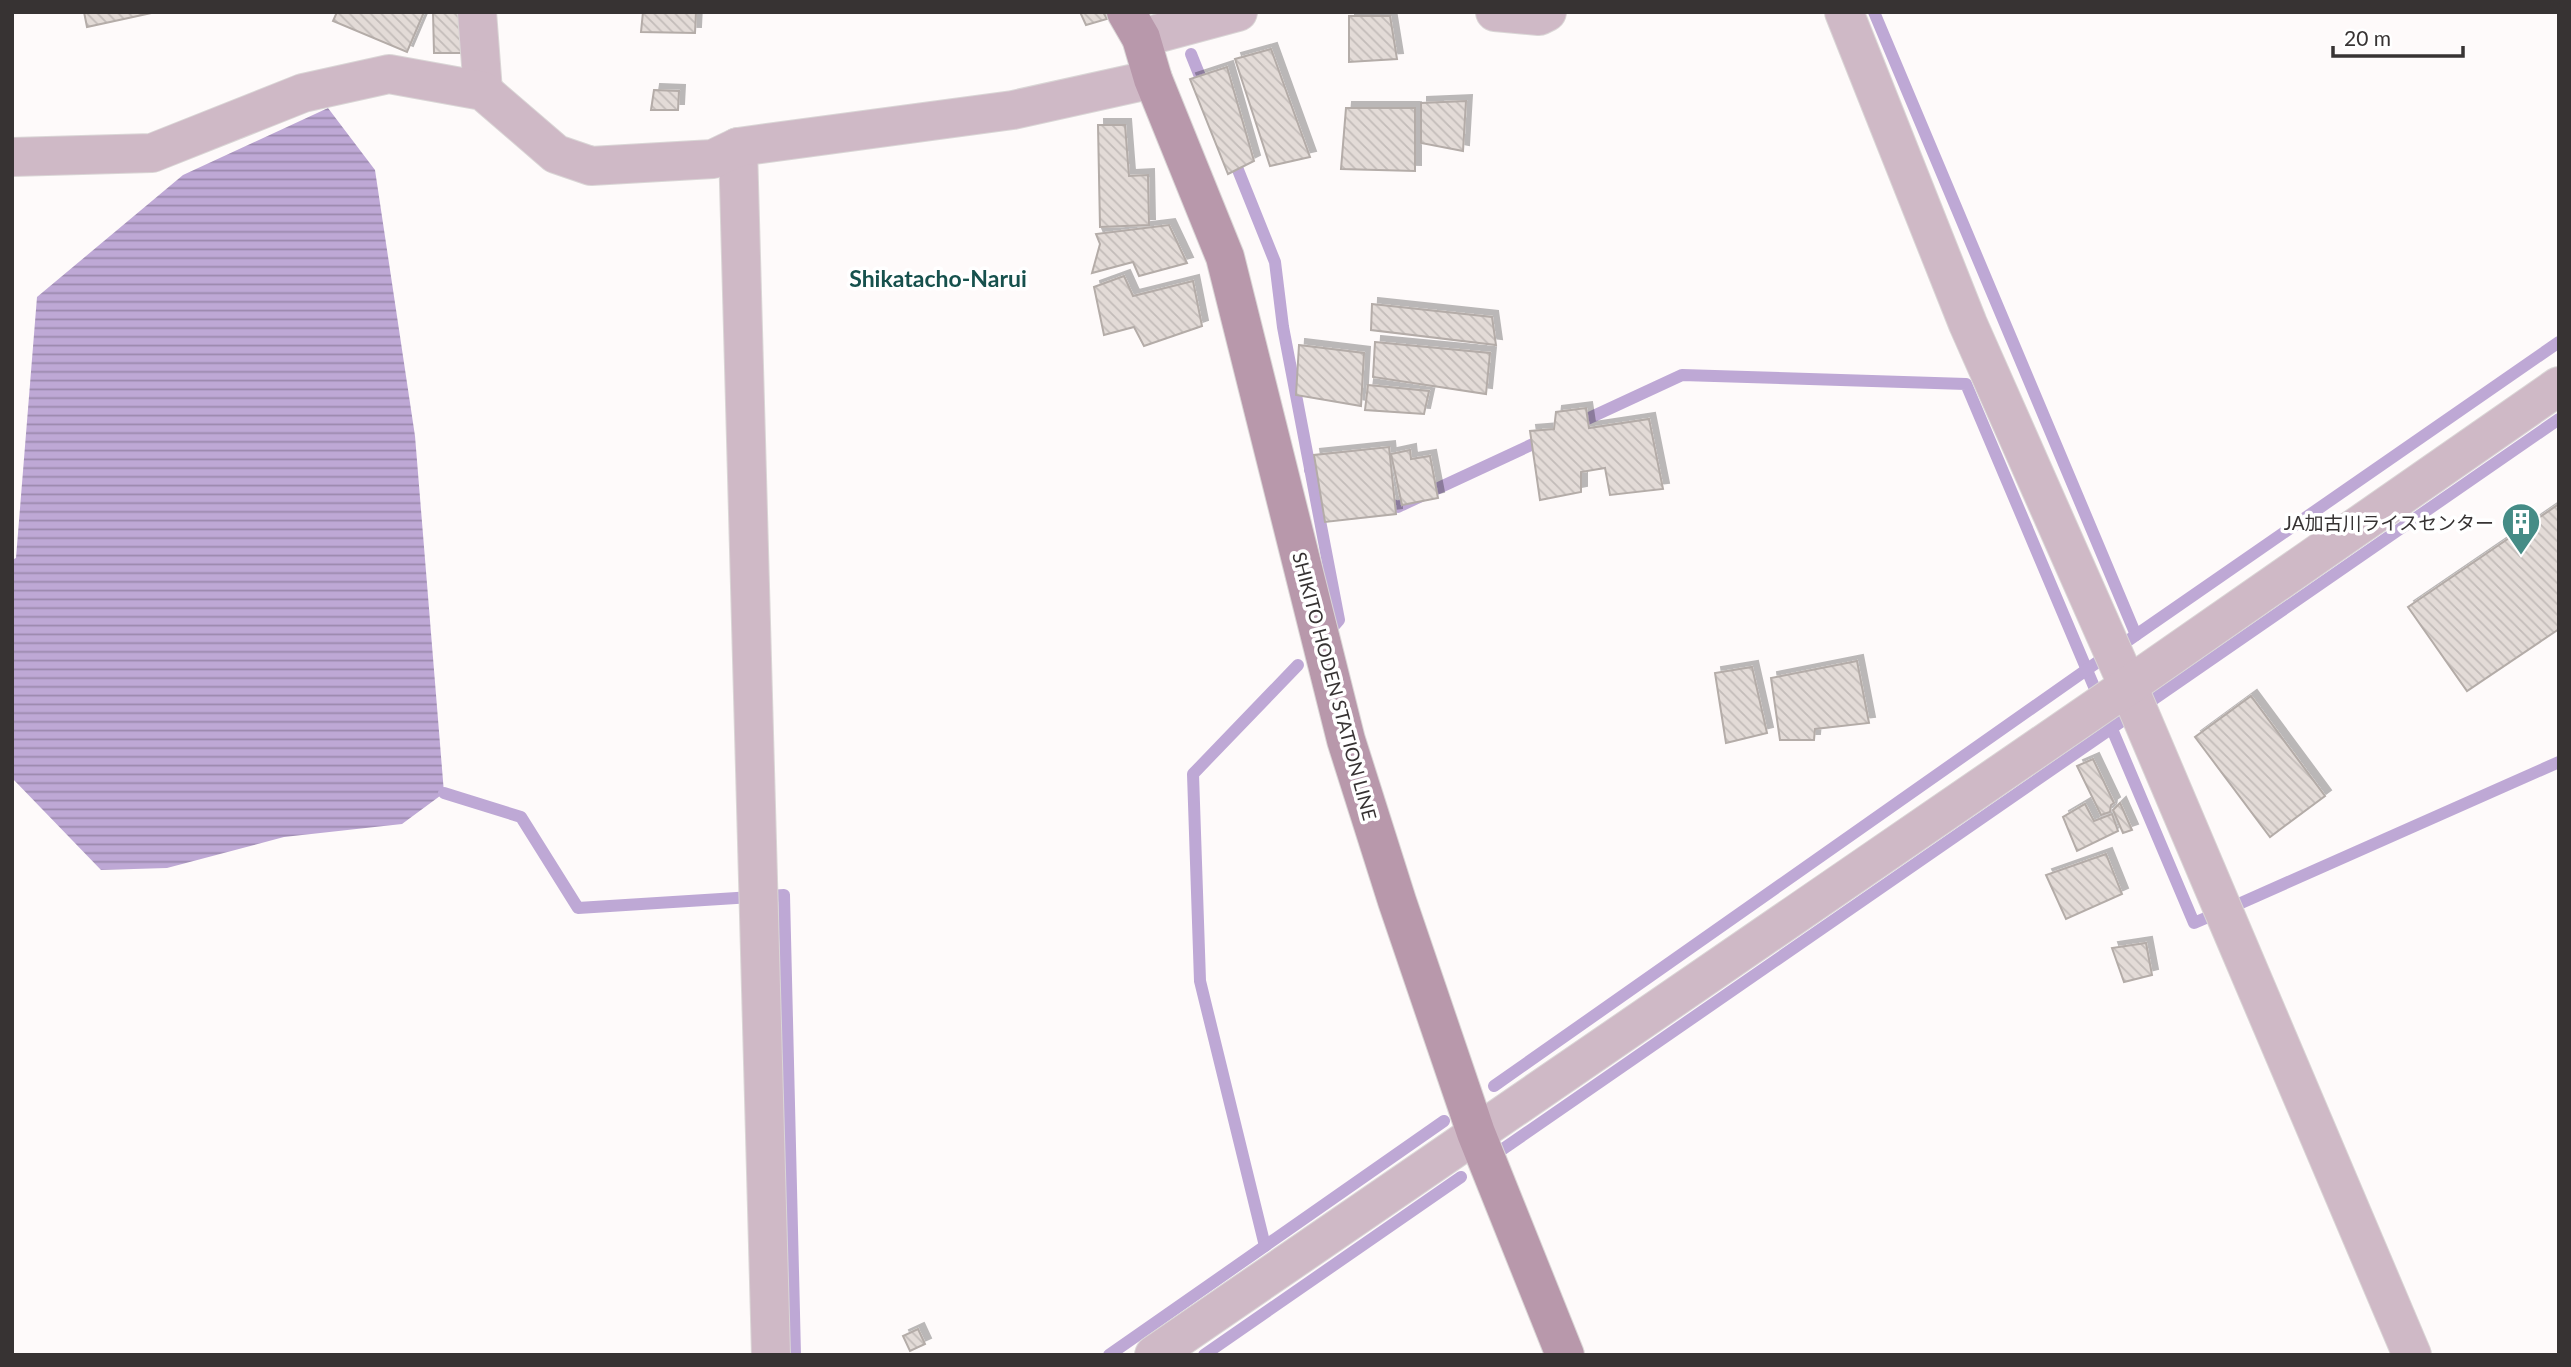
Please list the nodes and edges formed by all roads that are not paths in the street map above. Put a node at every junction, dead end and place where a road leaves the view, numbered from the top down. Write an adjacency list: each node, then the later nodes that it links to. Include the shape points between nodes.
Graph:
1 (477, 12): 8 (street)
2 (1238, 12): 6 (street)
3 (1495, 12): 4 (street, via 1539,16)
4 (1547, 12)
5 (1844, 12): 12 (street, via 1968,324)
6 (1133, 25): 7 (main road, SHIKITO HODEN STATION LINE)
7 (1153, 79): 9 (street, via 1013,110); 13 (main road, SHIKITO HODEN STATION LINE, via 1225,257 1346,740)
8 (483, 91): 9 (street, via 556,154 591,166 713,159); 10 (street, via 389,74 303,93 152,153)
9 (738, 147): 14 (street)
10 (12, 157)
11 (2559, 386): 12 (street)
12 (2128, 686): 13 (street); 17 (street)
13 (1476, 1133): 15 (street); 16 (main road, SHIKITO HODEN STATION LINE)
14 (771, 1355)
15 (1154, 1355)
16 (1564, 1355)
17 (2412, 1355)

